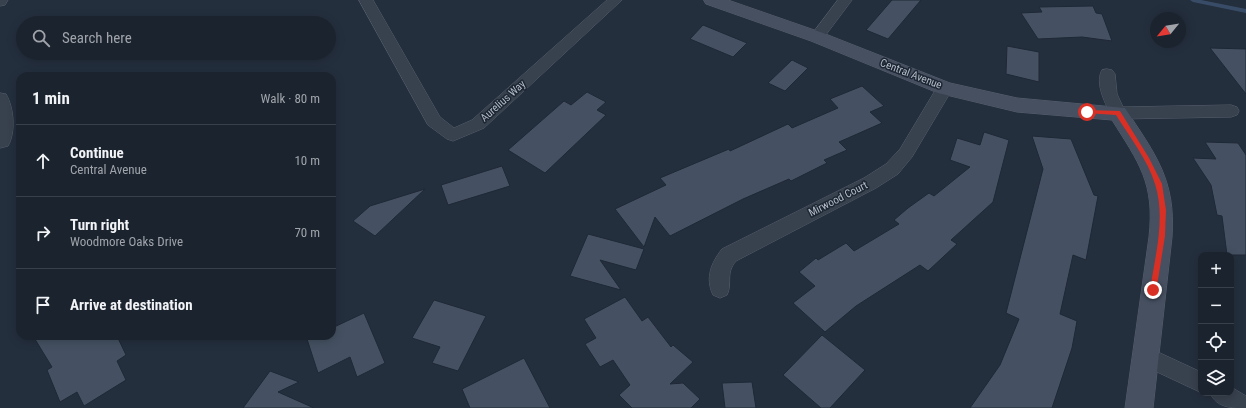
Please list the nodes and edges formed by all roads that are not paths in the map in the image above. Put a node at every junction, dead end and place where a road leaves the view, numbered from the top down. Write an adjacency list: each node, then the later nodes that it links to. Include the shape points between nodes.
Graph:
1 (366, 0): 2 (street, Aurelius Way, via 434,121 453,135 478,124)
2 (615, 0)
3 (712, 0): 5 (street, Central Avenue)
4 (845, 0): 5 (street)
5 (817, 37): 7 (street, Central Avenue)
6 (1107, 74): 10 (street, via 1109,94)
7 (945, 88): 10 (street, Central Avenue, via 1017,105 1052,110); 12 (street, Mirwood Court, via 910,147 892,169 870,183 729,255 720,265)
8 (0, 98): 11 (street, via 5,117)
9 (1231, 111): 10 (street, Central Avenue)
10 (1118, 113): 13 (street, via 1158,184 1163,210)
11 (2, 142)
12 (720, 289)
13 (1147, 357): 14 (street); 16 (street)
14 (1198, 382)
15 (1226, 396): 17 (street)
16 (1139, 408)
17 (1246, 408)

